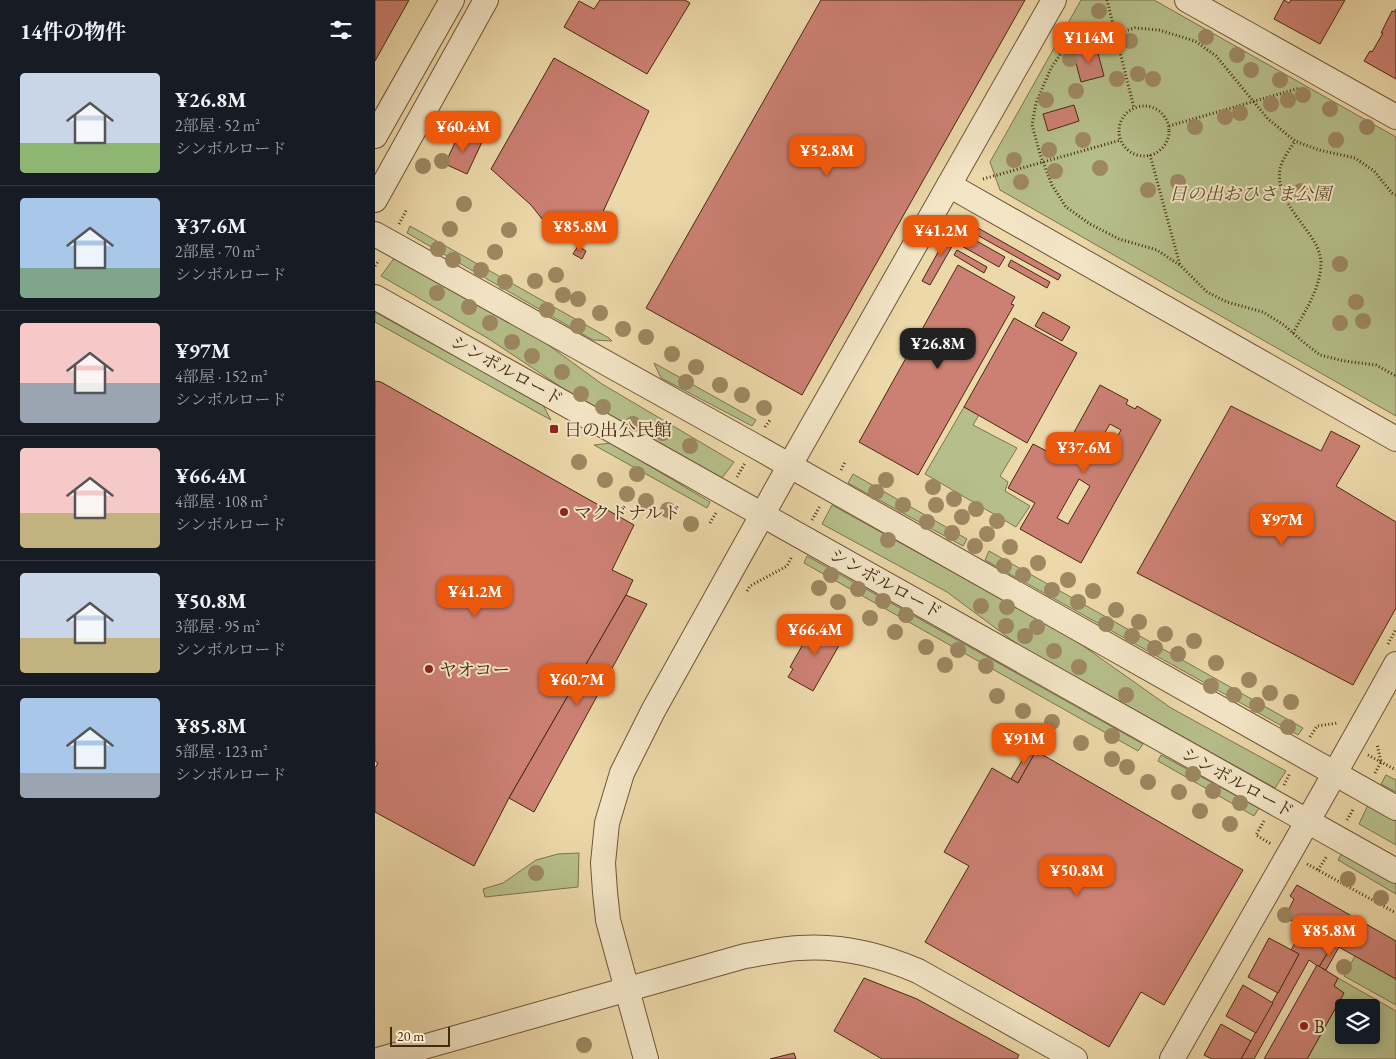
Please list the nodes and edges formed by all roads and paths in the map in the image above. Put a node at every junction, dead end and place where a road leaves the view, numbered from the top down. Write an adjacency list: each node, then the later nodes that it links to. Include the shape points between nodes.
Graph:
1 (451, 0): 12 (street)
2 (486, 0): 20 (street)
3 (1055, 0): 17 (street)
4 (1107, 0): 6 (path)
5 (1187, 0): 10 (street)
6 (1115, 33): 8 (path, via 1135,28 1159,30 1195,41 1216,56); 9 (path); 16 (path, via 1063,52 1051,68 1036,103 1032,125)
7 (1305, 87): 8 (path)
8 (1254, 102): 11 (path); 14 (path)
9 (1134, 108): 11 (path, via 1149,106 1156,109); 13 (path, via 1120,124)
10 (1396, 117)
11 (1169, 126): 15 (path, via 1164,146)
12 (375, 136)
13 (1121, 140): 15 (path, via 1133,153); 16 (path)
14 (1295, 141): 18 (path, via 1355,158 1374,171); 24 (path, via 1281,168 1280,186 1286,201 1316,243 1321,261 1314,295)
15 (1150, 155): 22 (path)
16 (1043, 162): 19 (path, via 982,179); 22 (path, via 1066,207 1119,239 1157,250)
17 (949, 186): 19 (street); 30 (street)
18 (1396, 195)
19 (972, 198): 27 (street)
20 (375, 200)
21 (375, 234): 28 (street)
22 (1181, 266): 24 (path, via 1207,292 1227,302 1263,312)
23 (375, 296): 32 (street, シンボルロード)
24 (1293, 333): 25 (path, via 1320,355 1376,365)
25 (1396, 376)
26 (770, 420): 28 (path)
27 (1396, 439)
28 (755, 446): 30 (street); 32 (path)
29 (845, 462): 31 (path)
30 (790, 465): 31 (street); 33 (street)
31 (830, 488): 35 (path); 41 (street)
32 (727, 494): 33 (street, シンボルロード); 34 (path)
33 (763, 514): 35 (street, シンボルロード); 50 (street, via 634,748 622,773 607,823 603,863 608,920)
34 (710, 523)
35 (803, 537): 36 (path, via 787,566 750,586); 44 (street, シンボルロード)
36 (746, 594)
37 (1396, 664): 38 (street)
38 (1351, 745): 39 (path); 41 (street)
39 (1381, 762): 40 (path); 42 (path)
40 (1396, 770)
41 (1335, 774): 42 (street); 44 (street)
42 (1365, 790): 43 (street); 45 (path)
43 (1396, 808)
44 (1307, 821): 45 (street, シンボルロード); 46 (street)
45 (1337, 838): 47 (path); 48 (street, シンボルロード)
46 (1288, 854): 47 (path); 54 (street)
47 (1318, 870): 49 (path)
48 (1396, 871)
49 (1396, 914)
50 (627, 990): 51 (street); 52 (street); 53 (street, via 745,956 799,948 852,951 919,971)
51 (381, 1059)
52 (646, 1059)
53 (1075, 1059)
54 (1172, 1059)

